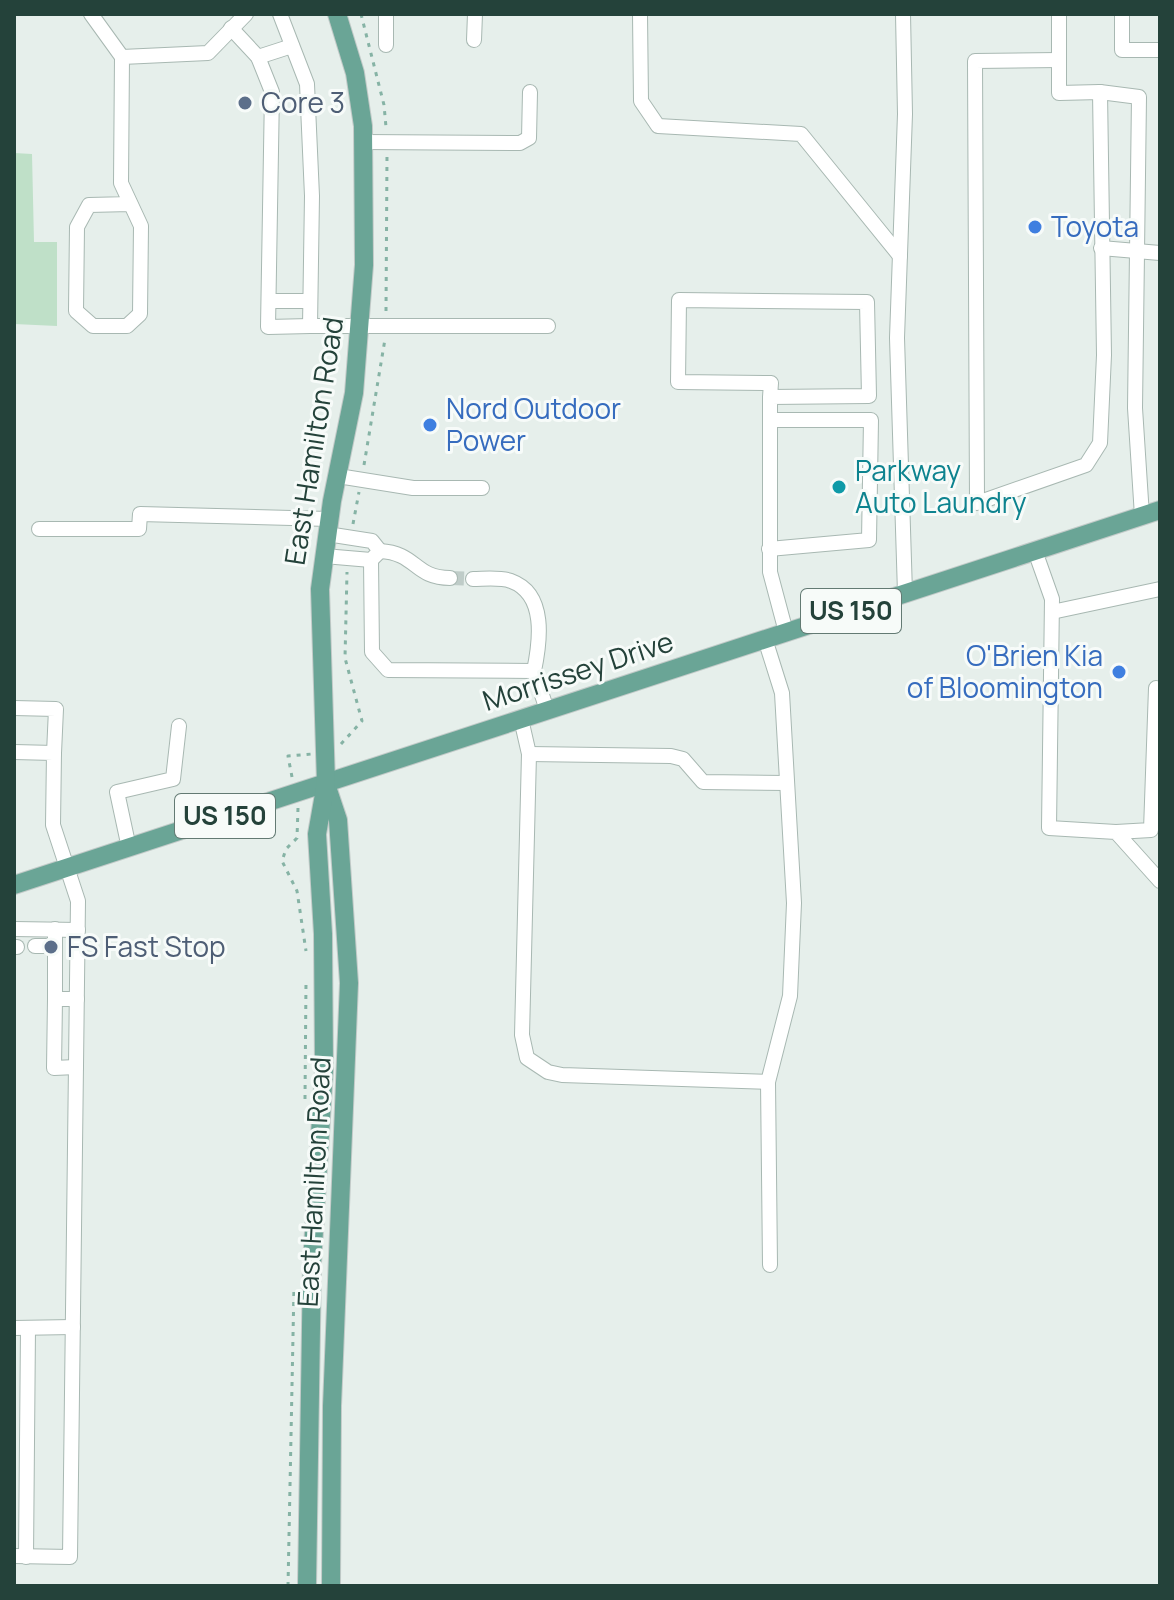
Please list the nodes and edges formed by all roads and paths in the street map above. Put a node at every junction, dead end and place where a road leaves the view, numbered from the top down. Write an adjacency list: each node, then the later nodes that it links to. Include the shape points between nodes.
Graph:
1 (91, 14): 16 (lane)
2 (246, 14): 11 (lane)
3 (280, 14): 14 (lane)
4 (337, 14): 21 (main road, East Hamilton Road, via 355,73)
5 (386, 14): 13 (lane)
6 (475, 14): 12 (lane)
7 (640, 14): 26 (lane, via 641,101 658,126 801,134)
8 (903, 14): 26 (lane)
9 (1059, 14): 18 (lane)
10 (1122, 14): 15 (lane, via 1122,50)
11 (231, 28): 16 (lane, via 208,53); 17 (lane)
12 (474, 40)
13 (386, 45)
14 (292, 46): 17 (lane); 28 (lane, via 307,84)
15 (1160, 50)
16 (122, 57): 22 (lane, via 121,183)
17 (258, 57): 27 (lane, via 272,92)
18 (1059, 60): 20 (lane, via 1059,93); 23 (lane, via 975,61 977,503 1086,465 1100,443)
19 (530, 92): 21 (lane, via 529,138 520,143)
20 (1100, 92): 23 (lane); 24 (lane, via 1139,97)
21 (363, 142): 30 (main road, East Hamilton Road)
22 (130, 204): 22 (lane, via 141,226 140,314 127,326 93,326 76,311 77,227 89,205)
23 (1101, 248): 24 (lane)
24 (1137, 251): 25 (lane); 36 (lane, via 1135,408)
25 (1160, 253)
26 (900, 256): 46 (lane, via 897,338)
27 (269, 301): 28 (lane); 29 (lane, via 268,327)
28 (310, 301): 29 (lane)
29 (310, 326): 30 (lane)
30 (362, 326): 31 (lane); 34 (main road, East Hamilton Road)
31 (548, 326)
32 (770, 397): 32 (lane, via 869,396 867,302 679,300 678,382 771,383); 33 (lane)
33 (770, 420): 39 (lane); 39 (lane, via 871,420 869,540)
34 (338, 476): 35 (lane, via 413,488); 37 (main road, East Hamilton Road)
35 (482, 488)
36 (1151, 513): 40 (main road, Morrissey Drive / US 150)
37 (328, 526): 38 (lane, via 140,514 139,529); 41 (main road, East Hamilton Road); 42 (lane, via 372,541)
38 (39, 529)
39 (769, 549): 48 (lane, via 774,596)
40 (1035, 551): 46 (main road, Morrissey Drive / US 150); 47 (lane)
41 (324, 556): 42 (lane); 59 (main road, East Hamilton Road, via 319,639)
42 (376, 556): 43 (lane, via 399,552 431,578); 50 (lane, via 372,652 388,670)
43 (450, 578)
44 (473, 579): 50 (lane, via 510,580 527,591 539,616)
45 (1160, 589): 47 (lane)
46 (905, 593): 48 (main road, Morrissey Drive / US 150)
47 (1052, 612): 61 (lane, via 1049,828)
48 (786, 632): 49 (main road, Morrissey Drive / US 150)
49 (765, 639): 53 (main road, Morrissey Drive / US 150); 60 (lane, via 782,693)
50 (534, 671): 53 (lane)
51 (1156, 688): 61 (lane, via 1151,830)
52 (14, 708): 57 (lane, via 56,709)
53 (547, 710): 54 (main road, Morrissey Drive / US 150)
54 (521, 719): 58 (lane); 59 (main road, Morrissey Drive / US 150)
55 (179, 726): 62 (lane, via 173,779 117,792)
56 (14, 752): 57 (lane)
57 (54, 753): 63 (lane, via 53,825)
58 (529, 754): 60 (lane, via 652,753 683,759 703,782); 74 (lane, via 522,1035 527,1058 562,1075)
59 (326, 783): 62 (main road, Morrissey Drive / US 150); 79 (main road, East Hamilton Road, via 317,834 324,1070 312,1263); 80 (main road, East Hamilton Road, via 338,820 349,983 333,1377)
60 (787, 783): 74 (lane, via 794,903 790,996)
61 (1116, 832): 64 (lane)
62 (129, 848): 63 (main road, Morrissey Drive / US 150)
63 (70, 867): 65 (main road, Morrissey Drive / US 150); 68 (lane)
64 (1160, 881)
65 (14, 885)
66 (14, 929): 67 (lane)
67 (55, 929): 68 (lane); 70 (lane)
68 (78, 930): 72 (lane)
69 (35, 946): 70 (lane)
70 (55, 946): 71 (lane)
71 (55, 999): 72 (lane); 73 (lane, via 54,1068)
72 (77, 999): 73 (lane)
73 (76, 1067): 76 (lane)
74 (768, 1082): 75 (lane)
75 (770, 1265)
76 (73, 1327): 77 (lane); 78 (lane, via 70,1557)
77 (21, 1328): 78 (lane)
78 (20, 1556)
79 (307, 1586)
80 (331, 1586)

